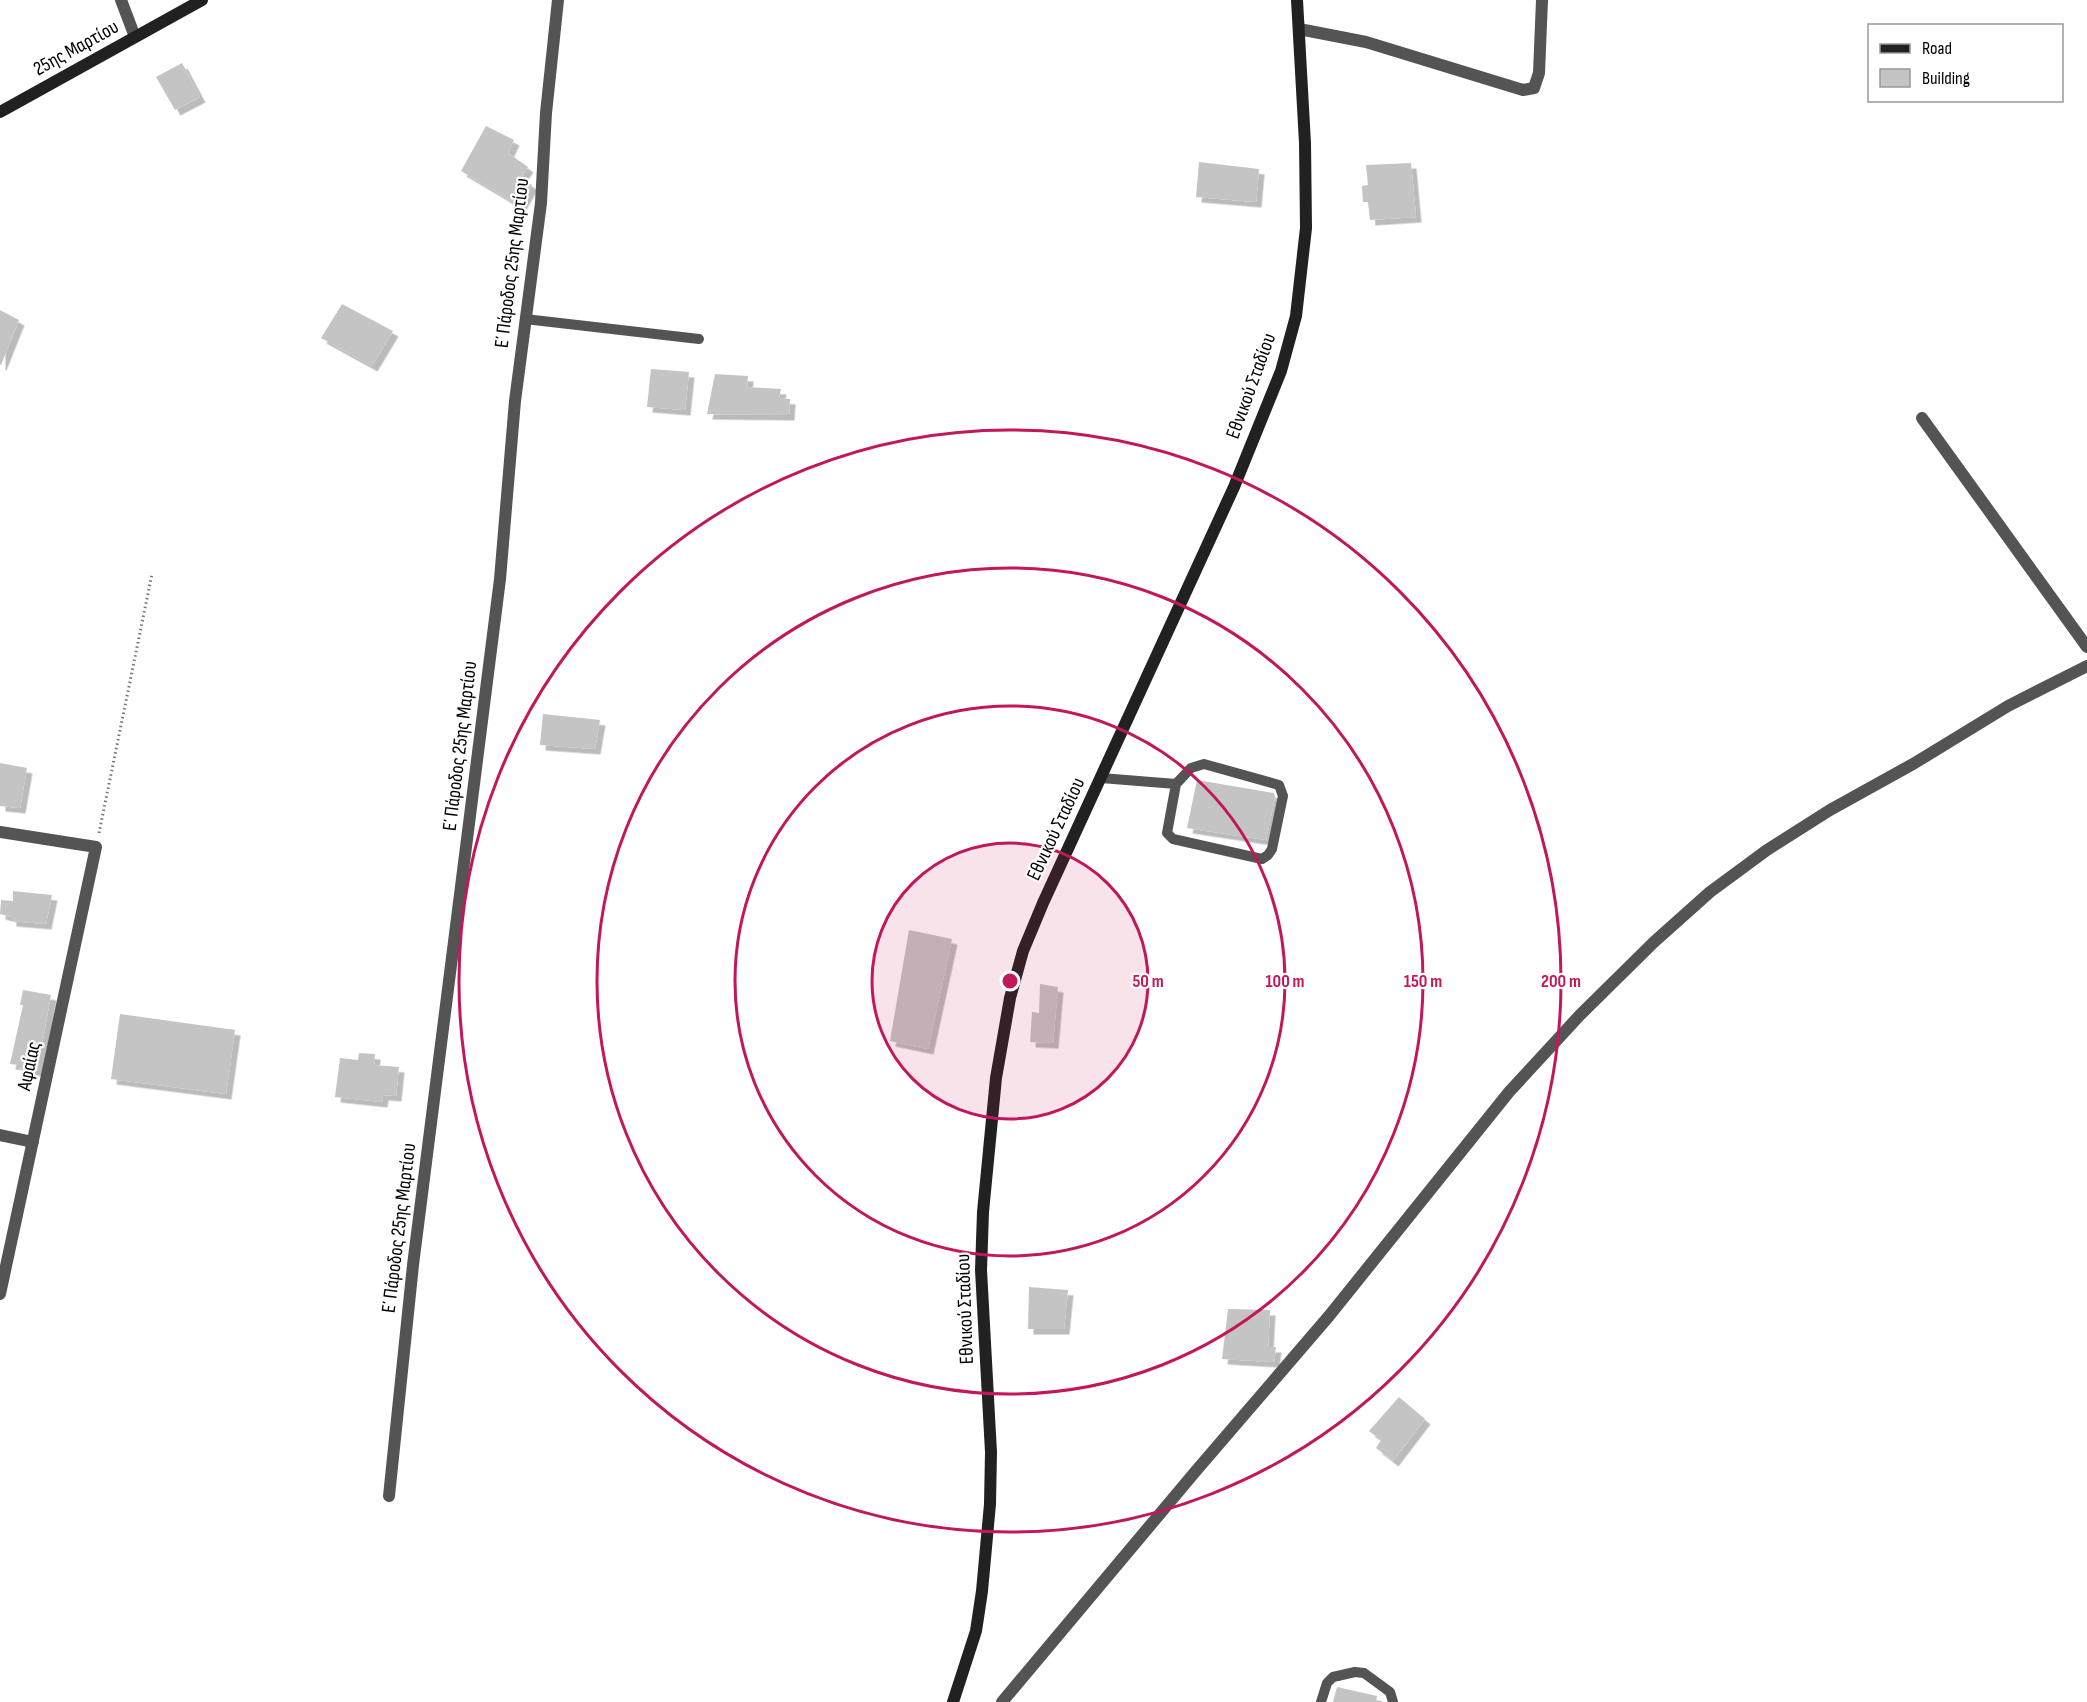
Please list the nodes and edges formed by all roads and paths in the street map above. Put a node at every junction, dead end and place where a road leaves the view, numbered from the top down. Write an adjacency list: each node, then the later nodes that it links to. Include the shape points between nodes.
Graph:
1 (121, 0): 7 (street)
2 (202, 0): 7 (street, 25ης Μαρτίου)
3 (558, 0): 9 (street, Ε΄ Πάροδος 25ης Μαρτίου, via 541,203)
4 (1297, 0): 6 (street, Εθνικού Σταδίου)
5 (1542, 0): 6 (street, via 1539,73 1534,88 1523,90 1366,42)
6 (1299, 29): 15 (street, Εθνικού Σταδίου, via 1306,228 1293,327 1281,371 1234,487)
7 (135, 37): 8 (street, 25ης Μαρτίου)
8 (0, 112)
9 (525, 319): 10 (lane); 22 (street, Ε΄ Πάροδος 25ης Μαρτίου, via 499,591 413,1265)
10 (699, 339)
11 (1922, 418): 13 (street)
12 (152, 574): 18 (path)
13 (2087, 647)
14 (2087, 666): 24 (street, via 2008,706 1767,850 1710,892 1654,942 1509,1092 1329,1317)
15 (1101, 778): 16 (lane); 23 (street, Εθνικού Σταδίου, via 1023,951 996,1078 981,1270 990,1504 976,1631)
16 (1176, 784): 16 (lane, via 1191,768 1204,764 1279,785 1283,796 1268,855 1262,859 1169,837)
17 (0, 832): 18 (street)
18 (96, 847): 20 (street, Αφαίας)
19 (0, 1136): 20 (street)
20 (33, 1142): 21 (street, Αφαίας)
21 (0, 1294)
22 (389, 1496)
23 (953, 1702)
24 (1002, 1702)
25 (1321, 1702): 26 (lane, via 1333,1677 1355,1672 1364,1673 1390,1692)
26 (1393, 1702)

